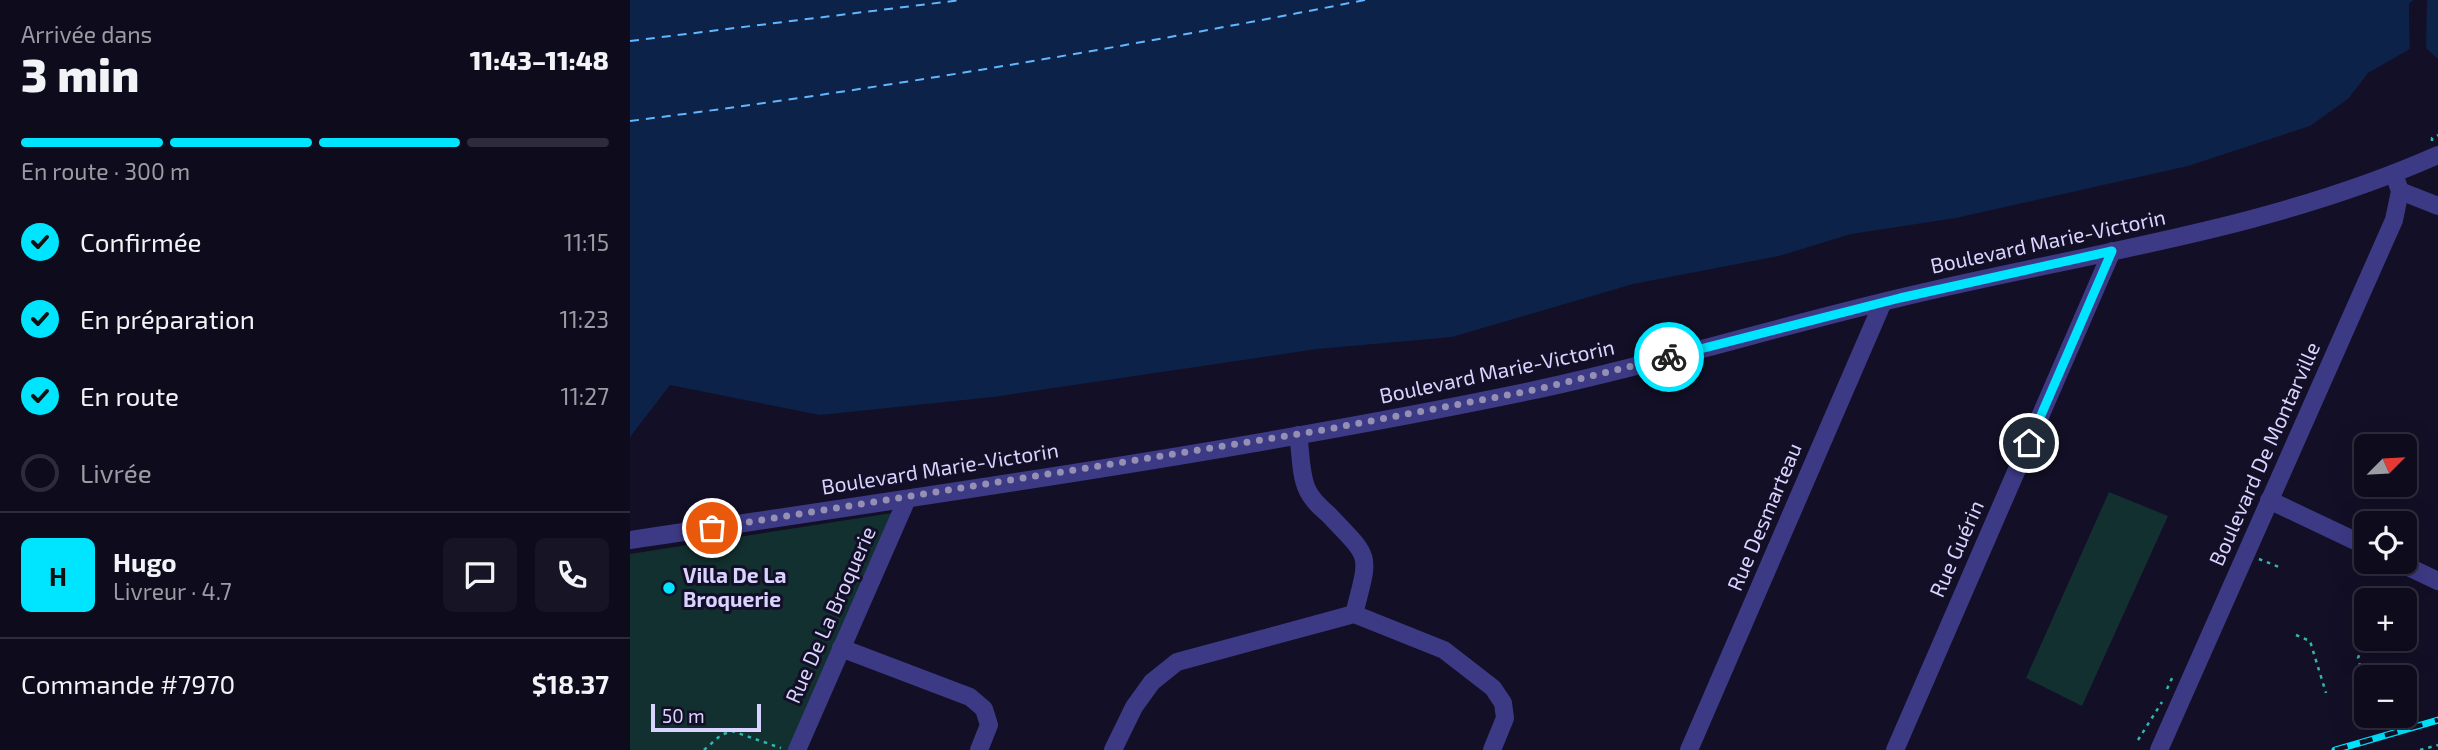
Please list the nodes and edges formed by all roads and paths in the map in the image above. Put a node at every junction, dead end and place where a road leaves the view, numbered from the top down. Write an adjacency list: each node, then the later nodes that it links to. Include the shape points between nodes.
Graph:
1 (2431, 135): 2 (path)
2 (2438, 135)
3 (2438, 142): 4 (path)
4 (2432, 151): 5 (street, Boulevard Marie-Victorin)
5 (2397, 183): 6 (street); 7 (street, Boulevard Marie-Victorin); 11 (street, Boulevard De Montarville, via 2394,220)
6 (2438, 206)
7 (2112, 251): 8 (street, Boulevard Marie-Victorin); 32 (street, Rue Guérin)
8 (1883, 302): 9 (street, Boulevard Marie-Victorin, via 1547,387); 31 (street, Rue Desmarteau)
9 (1298, 435): 10 (street, Boulevard Marie-Victorin); 18 (street, via 1307,488 1362,550 1364,574)
10 (907, 499): 12 (street, Boulevard Marie-Victorin); 20 (street, Rue De La Broquerie)
11 (2269, 500): 13 (street); 33 (street, Boulevard De Montarville)
12 (630, 540)
13 (2354, 540)
14 (2256, 558): 15 (path)
15 (2279, 567)
16 (2417, 571): 17 (street)
17 (2438, 581)
18 (1354, 614): 29 (street, via 1177,662 1152,682); 30 (street, via 1444,650 1493,688 1503,703 1505,718)
19 (2295, 635): 22 (path, via 2310,641)
20 (841, 648): 27 (street, Rue De La Broquerie); 28 (street, via 970,697 984,709 989,725)
21 (2178, 668): 23 (path)
22 (2326, 693)
23 (2138, 740)
24 (2438, 745): 34 (path)
25 (704, 750): 26 (path, via 732,731)
26 (787, 750)
27 (797, 750)
28 (979, 750)
29 (1113, 750)
30 (1492, 750)
31 (1689, 750)
32 (1895, 750)
33 (2159, 750)
34 (2420, 750)

